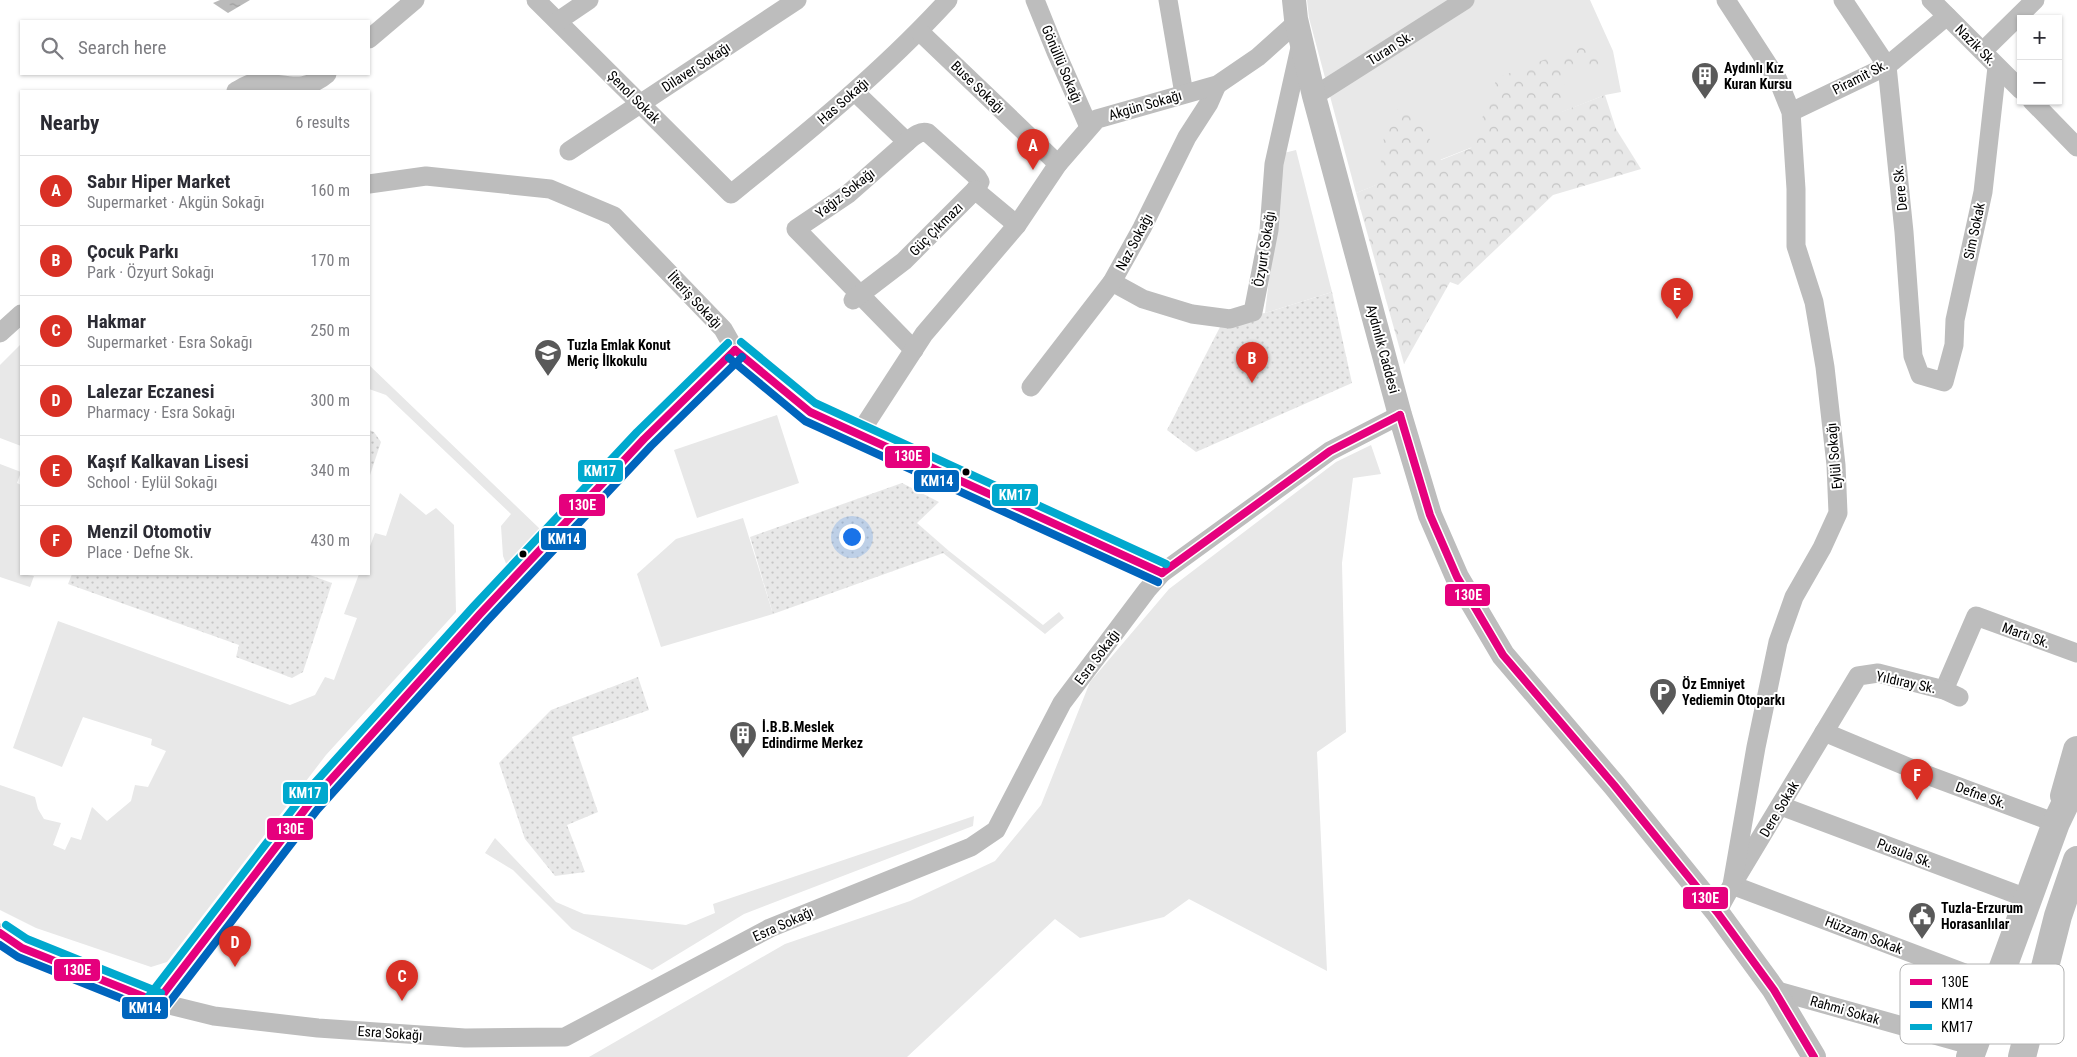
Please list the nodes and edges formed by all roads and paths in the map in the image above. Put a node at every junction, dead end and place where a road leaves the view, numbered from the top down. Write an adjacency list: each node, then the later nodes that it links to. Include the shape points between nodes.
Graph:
1 (415, 0): 17 (street)
2 (536, 0): 14 (street, Şenol Sokak)
3 (589, 0): 14 (street)
4 (797, 0): 28 (street, Dilaver Sokağı)
5 (948, 0): 16 (street, Has Sokağı)
6 (1036, 0): 31 (street, Gönüllü Sokağı)
7 (1168, 0): 26 (street)
8 (1465, 0): 27 (street, Turan Sk.)
9 (1726, 0): 30 (street, Eylül Sokağı, via 1778,80)
10 (1843, 0): 19 (street, Dere Sk.)
11 (1931, 0): 13 (street, Nazik Sk.)
12 (2034, 0): 18 (street)
13 (1947, 16): 18 (street, Nazik Sk.); 19 (street, Piramit Sk.)
14 (558, 21): 28 (street, Şenol Sokak)
15 (1298, 21): 22 (street, Akgün Sokağı, via 1258,57); 27 (street, Aydınlık Caddesi); 40 (street, Özyurt Sokağı, via 1274,164 1269,230 1252,312 1230,319 1192,314 1143,300)
16 (919, 31): 25 (street, Has Sokağı); 35 (street, Buse Sokağı)
17 (370, 38)
18 (1983, 51): 20 (street, Nazik Sk.)
19 (1887, 66): 30 (street, Piramit Sk.); 46 (street, Dere Sk., via 1904,232 1912,356 1920,375)
20 (1997, 67): 23 (street, Nazik Sk.); 46 (street, Sim Sokak, via 1983,192 1955,320 1954,345 1944,382)
21 (326, 75): 24 (street, via 318,82 305,86 250,84)
22 (1217, 85): 26 (street, Akgün Sokağı); 40 (street, Naz Sokağı)
23 (2017, 86)
24 (238, 90)
25 (855, 92): 32 (street); 38 (street, Has Sokağı)
26 (1184, 94): 31 (street, Akgün Sokağı, via 1098,119)
27 (1314, 96): 48 (street, Aydınlık Caddesi)
28 (640, 104): 34 (street, Dilaver Sokağı); 38 (street, Şenol Sokak)
29 (2036, 105): 33 (street)
30 (1792, 112): 59 (street, Eylül Sokağı, via 1796,246 1814,302 1825,367 1838,513 1794,598 1778,642)
31 (1089, 127): 35 (street, Akgün Sokağı)
32 (907, 142): 37 (street, via 918,134 928,133 976,177 980,182); 41 (street, Yağız Sokağı, via 848,194 796,229)
33 (2076, 144)
34 (570, 151)
35 (1058, 164): 39 (street, Akgün Sokağı)
36 (370, 184): 45 (street, İlteriş Sokağı, via 426,176 550,188 614,216 723,329)
37 (975, 190): 39 (street); 41 (street, Güç Çıkmazı, via 904,261)
38 (731, 194)
39 (1017, 225): 44 (street, Akgün Sokağı)
40 (1112, 282): 47 (street, Naz Sokağı)
41 (856, 297): 44 (street)
42 (20, 315): 43 (street)
43 (0, 333)
44 (919, 342): 49 (street, Akgün Sokağı)
45 (735, 350): 49 (street, İlteriş Sokağı, via 810,412); 67 (street, via 637,447 480,614 305,809)
46 (1934, 378)
47 (1031, 387)
48 (1400, 416): 50 (street, Esra Sokağı, via 1330,451); 61 (street, Aydınlık Caddesi, via 1430,515 1457,577 1503,655)
49 (859, 434): 50 (street, İlteriş Sokağı)
50 (1162, 573): 67 (street, Esra Sokağı, via 1062,703 996,830 971,847 770,928 565,1037 465,1038 318,1028 214,1016)
51 (2077, 653): 52 (street, Martı Sk., via 1976,616)
52 (1951, 693): 53 (street, Yıldıray Sk., via 1878,673 1858,676)
53 (1824, 732): 56 (street, Dere Sokak); 57 (street, Defne Sk.)
54 (2077, 750): 57 (main road)
55 (2077, 779): 57 (main road)
56 (1781, 806): 59 (street, Dere Sokak); 60 (street, Pusula Sk.)
57 (2056, 823): 60 (main road)
58 (2077, 860): 65 (main road)
59 (1732, 885): 61 (street, Eylül Sokağı); 63 (street, Hüzzam Sokak)
60 (2029, 900): 64 (main road)
61 (1717, 912): 66 (street, Aydınlık Caddesi)
62 (0, 933): 67 (street, Esra Sokağı, via 22,948)
63 (1941, 964)
64 (2004, 964)
65 (2046, 964)
66 (1774, 990): 68 (street, Rahmi Sokak); 72 (street, Aydınlık Caddesi)
67 (156, 1002)
68 (1900, 1030)
69 (1943, 1044): 71 (street, Rahmi Sokak)
70 (2025, 1044): 73 (main road)
71 (1971, 1053)
72 (1814, 1057)
73 (2022, 1057)

